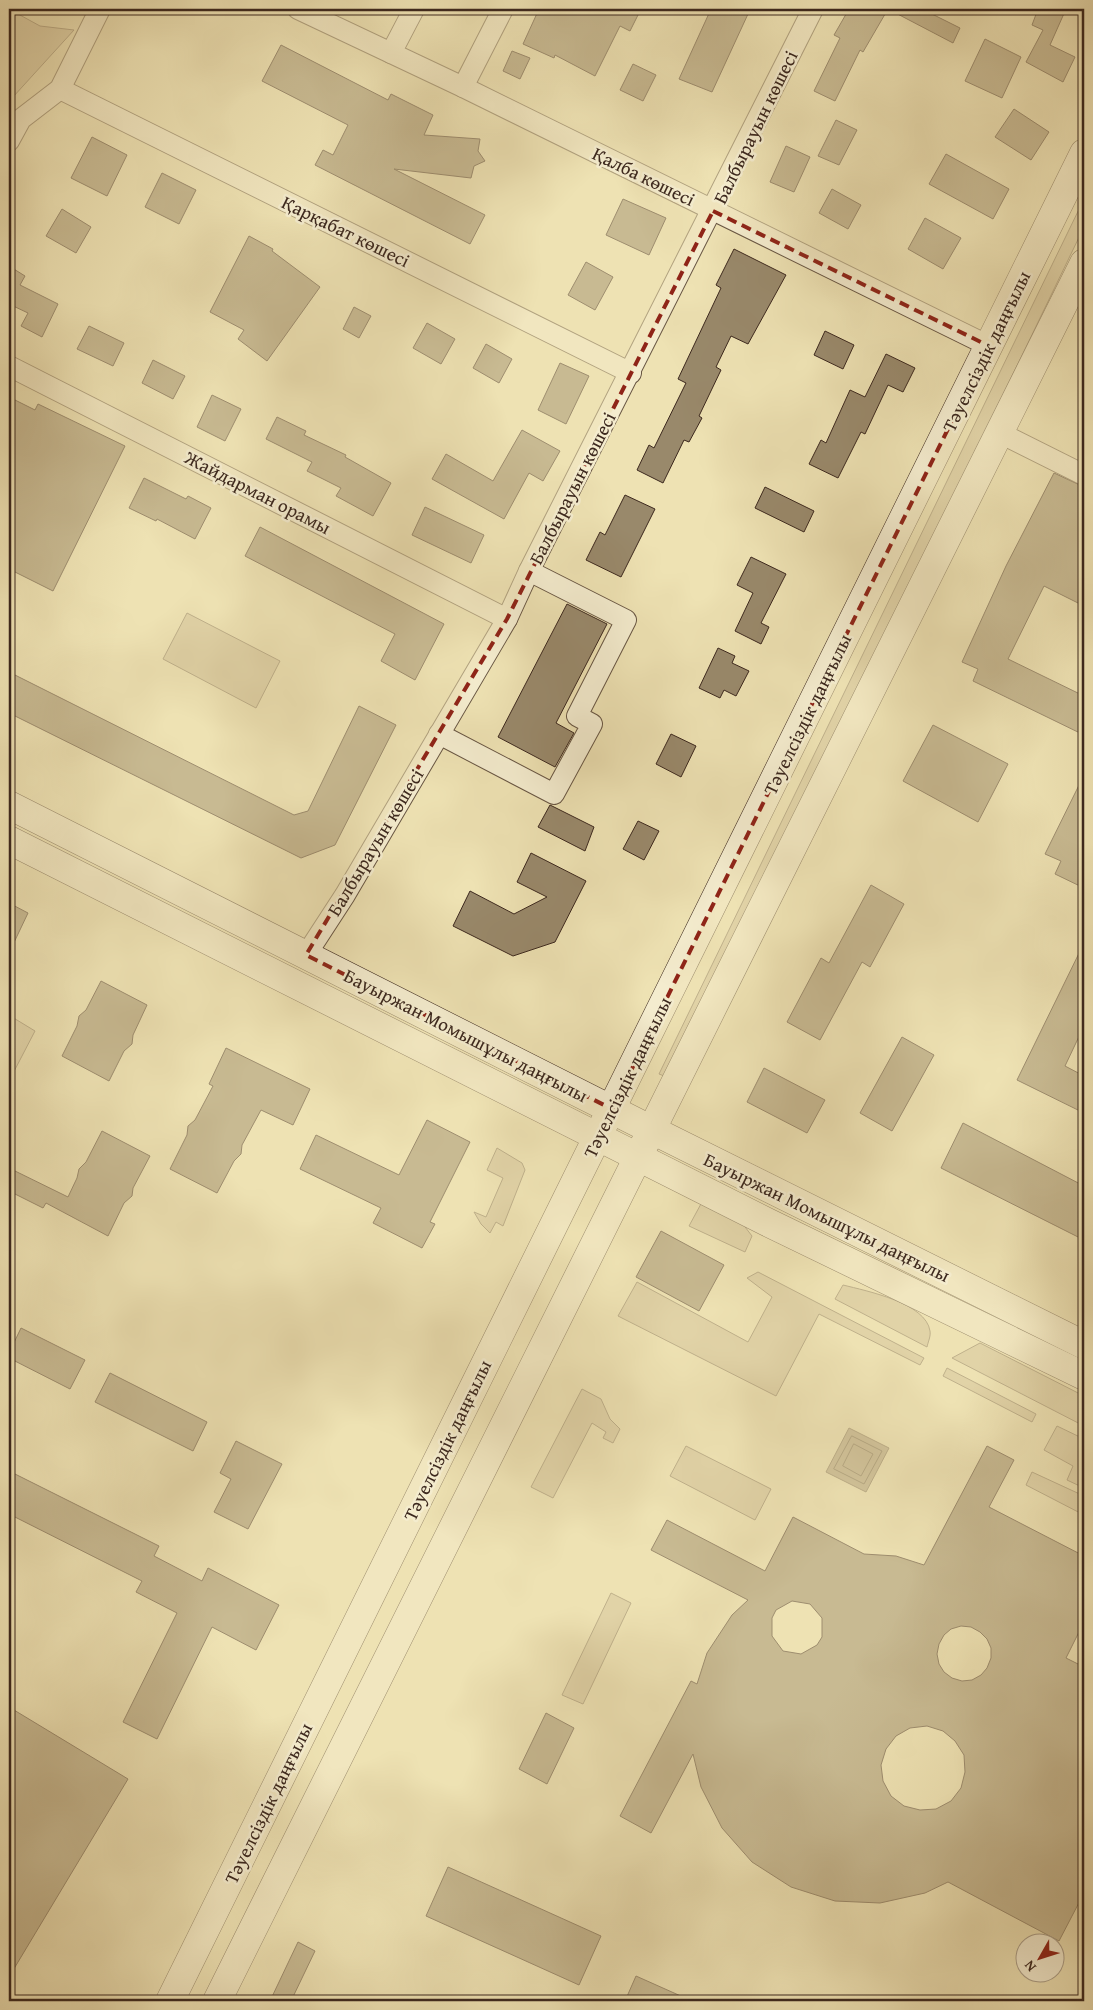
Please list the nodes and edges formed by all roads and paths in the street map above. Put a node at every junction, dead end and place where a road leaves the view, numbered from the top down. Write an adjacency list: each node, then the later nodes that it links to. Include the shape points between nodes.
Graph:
1 (100, 9): 8 (street)
2 (298, 9): 6 (street, Қалба көшесі)
3 (414, 9): 6 (street)
4 (503, 9): 7 (street)
5 (814, 9): 11 (street, Балбырауын көшесі)
6 (391, 53): 7 (street, Қалба көшесі)
7 (463, 87): 11 (street, Қалба көшесі)
8 (60, 89): 9 (street, via 21,118); 15 (street, Қарқабат көшесі)
9 (9, 141)
10 (1084, 153): 13 (main road, Тәуелсіздік даңғылы)
11 (713, 210): 13 (street, Қалба көшесі); 15 (street, Балбырауын көшесі)
12 (1084, 263): 16 (main road)
13 (989, 346): 24 (main road, Тәуелсіздік даңғылы)
14 (9, 366): 19 (street, Жайдарман орамы)
15 (632, 373): 18 (street, Балбырауын көшесі)
16 (1000, 433): 17 (street); 25 (main road)
17 (1084, 475)
18 (529, 571): 19 (street, Балбырауын көшесі); 20 (street, via 626,620 577,716 592,724 554,794)
19 (507, 619): 20 (street, Балбырауын көшесі)
20 (439, 734): 23 (street, Балбырауын көшесі)
21 (9, 805): 23 (main road, Бауыржан Момышұлы даңғылы)
22 (9, 840): 26 (main road, Бауыржан Момышұлы даңғылы)
23 (306, 955): 24 (main road, Бауыржан Момышұлы даңғылы)
24 (612, 1109): 25 (main road, Бауыржан Момышұлы даңғылы); 26 (main road, Тәуелсіздік даңғылы)
25 (652, 1130): 27 (main road); 28 (main road, Бауыржан Момышұлы даңғылы)
26 (598, 1137): 27 (main road, Бауыржан Момышұлы даңғылы); 30 (main road, Тәуелсіздік даңғылы)
27 (638, 1157): 29 (main road, Бауыржан Момышұлы даңғылы); 31 (main road)
28 (1084, 1345)
29 (1084, 1376)
30 (170, 2001)
31 (217, 2001)

